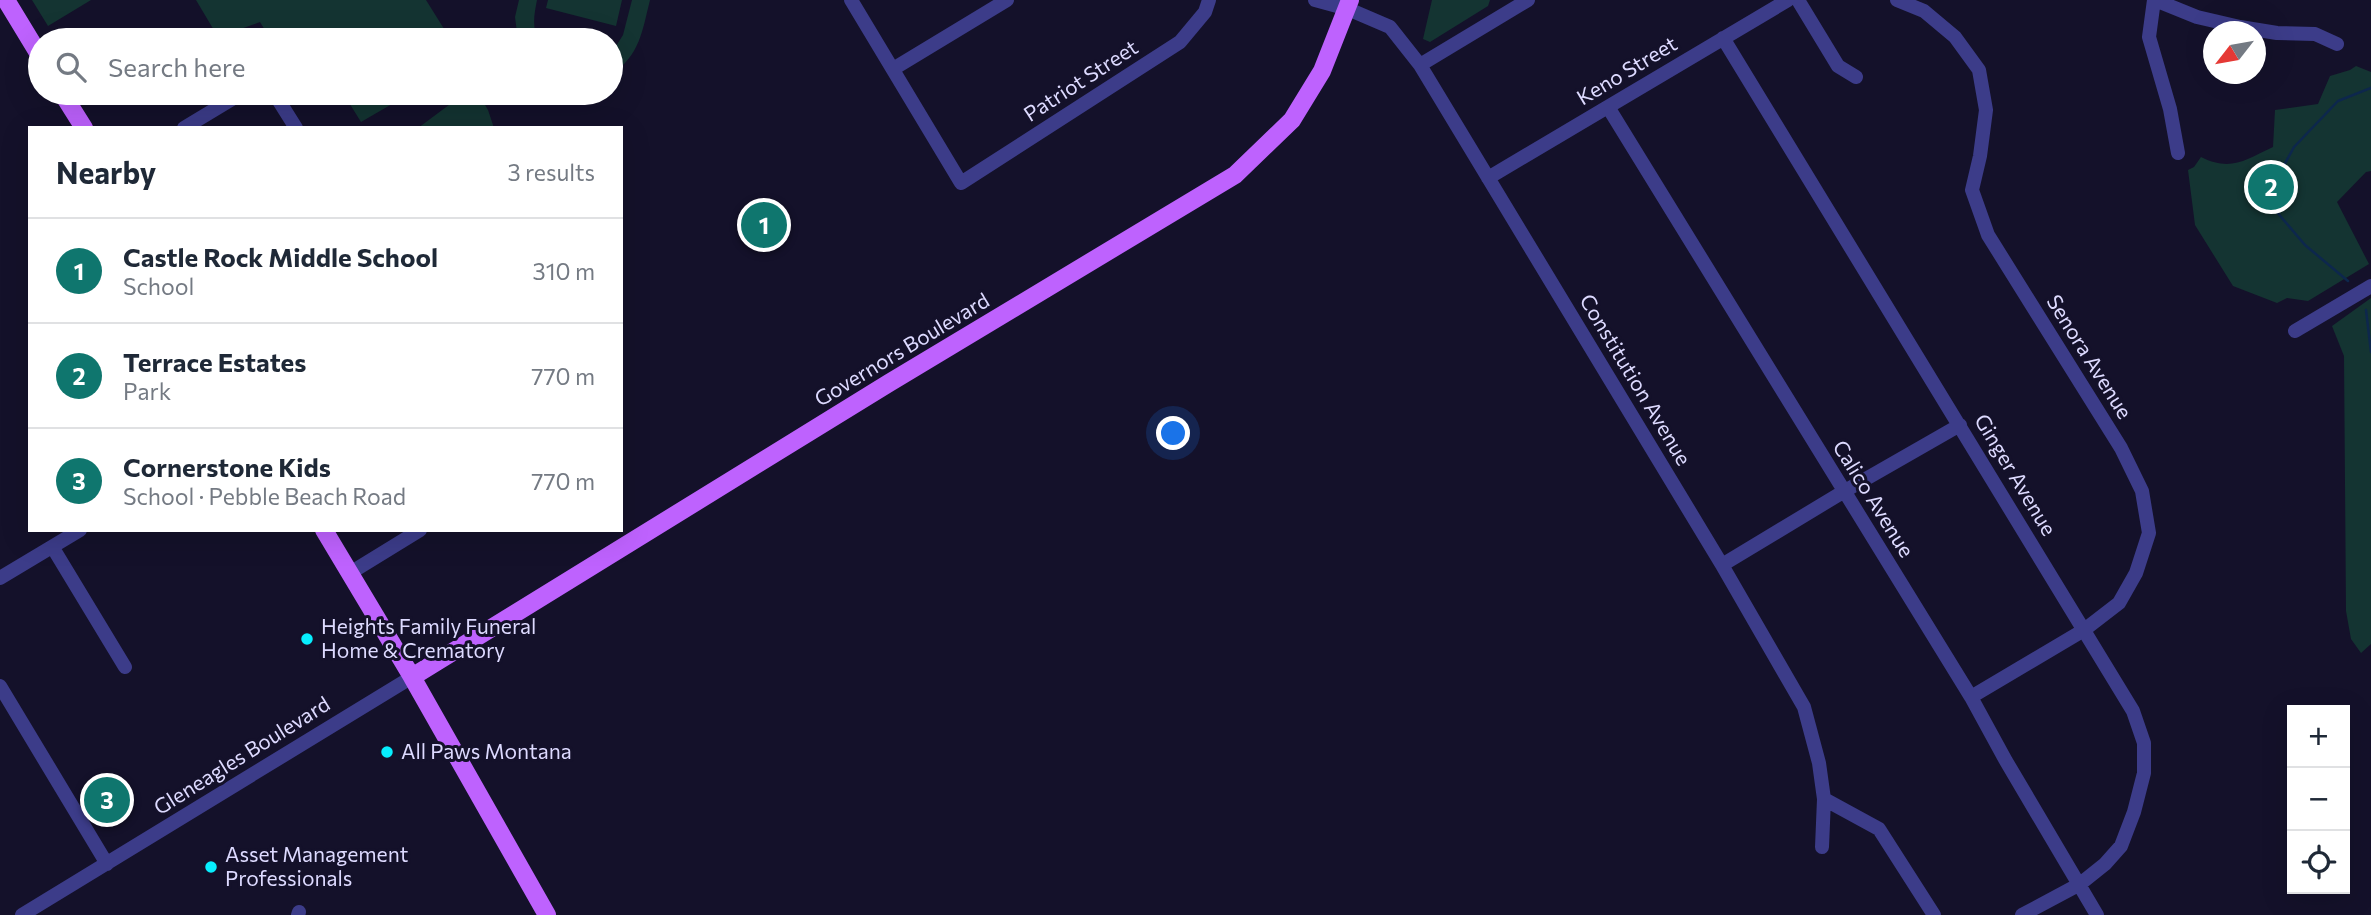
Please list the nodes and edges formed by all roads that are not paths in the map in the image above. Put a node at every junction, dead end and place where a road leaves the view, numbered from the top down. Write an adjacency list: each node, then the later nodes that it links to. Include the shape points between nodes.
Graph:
1 (6, 0): 12 (main road)
2 (851, 0): 16 (street)
3 (1007, 0): 16 (street)
4 (1209, 0): 16 (street, Patriot Street, via 1181,41 961,183)
5 (1315, 0): 11 (street, Constitution Avenue)
6 (1528, 0): 15 (street)
7 (1788, 0): 13 (street, Keno Street)
8 (1798, 0): 17 (street, via 1838,66)
9 (1897, 0): 38 (street, Senora Avenue, via 1924,10 1955,37 1979,70 1986,110 1972,190 1987,235 2121,448 2142,491 2149,533 2136,573 2119,603)
10 (2154, 0): 14 (street, via 2197,17 2277,33 2315,34); 25 (street, via 2149,37)
11 (1349, 4): 15 (street, Constitution Avenue, via 1390,27); 40 (main road, Governors Boulevard, via 1322,71 1292,120 1235,175)
12 (28, 36)
13 (1723, 38): 21 (street, Keno Street); 29 (street, Ginger Avenue)
14 (2337, 44)
15 (1420, 65): 26 (street, Constitution Avenue)
16 (893, 69)
17 (1856, 77)
18 (70, 105): 22 (main road)
19 (223, 105): 23 (street)
20 (282, 105): 24 (street)
21 (1608, 107): 26 (street, Keno Street); 30 (street, Calico Avenue)
22 (83, 126)
23 (187, 126)
24 (295, 126)
25 (2178, 153)
26 (1488, 178): 35 (street, Constitution Avenue)
27 (2371, 286): 28 (street)
28 (2295, 331)
29 (1960, 425): 30 (street); 38 (street, Ginger Avenue)
30 (1843, 492): 35 (street); 42 (street, Calico Avenue)
31 (77, 532): 34 (street)
32 (325, 532): 36 (main road)
33 (417, 532): 36 (street)
34 (53, 548): 37 (street); 39 (street)
35 (1722, 565): 43 (street, Constitution Avenue, via 1804,707)
36 (350, 573): 40 (main road)
37 (0, 578)
38 (2084, 629): 42 (street, Senora Avenue); 46 (street, Ginger Avenue, via 2133,711 2144,743 2144,773 2121,846)
39 (125, 667)
40 (412, 677): 45 (street, Gleneagles Boulevard); 48 (main road)
41 (0, 686): 45 (street)
42 (1971, 697): 46 (street, Calico Avenue)
43 (1824, 799): 44 (street, Constitution Avenue); 49 (street, via 1880,829)
44 (1822, 847)
45 (107, 864): 47 (street, Gleneagles Boulevard)
46 (2080, 884): 50 (street, Ginger Avenue); 51 (street, Calico Avenue)
47 (22, 915)
48 (547, 915)
49 (1934, 915)
50 (2022, 915)
51 (2097, 915)

